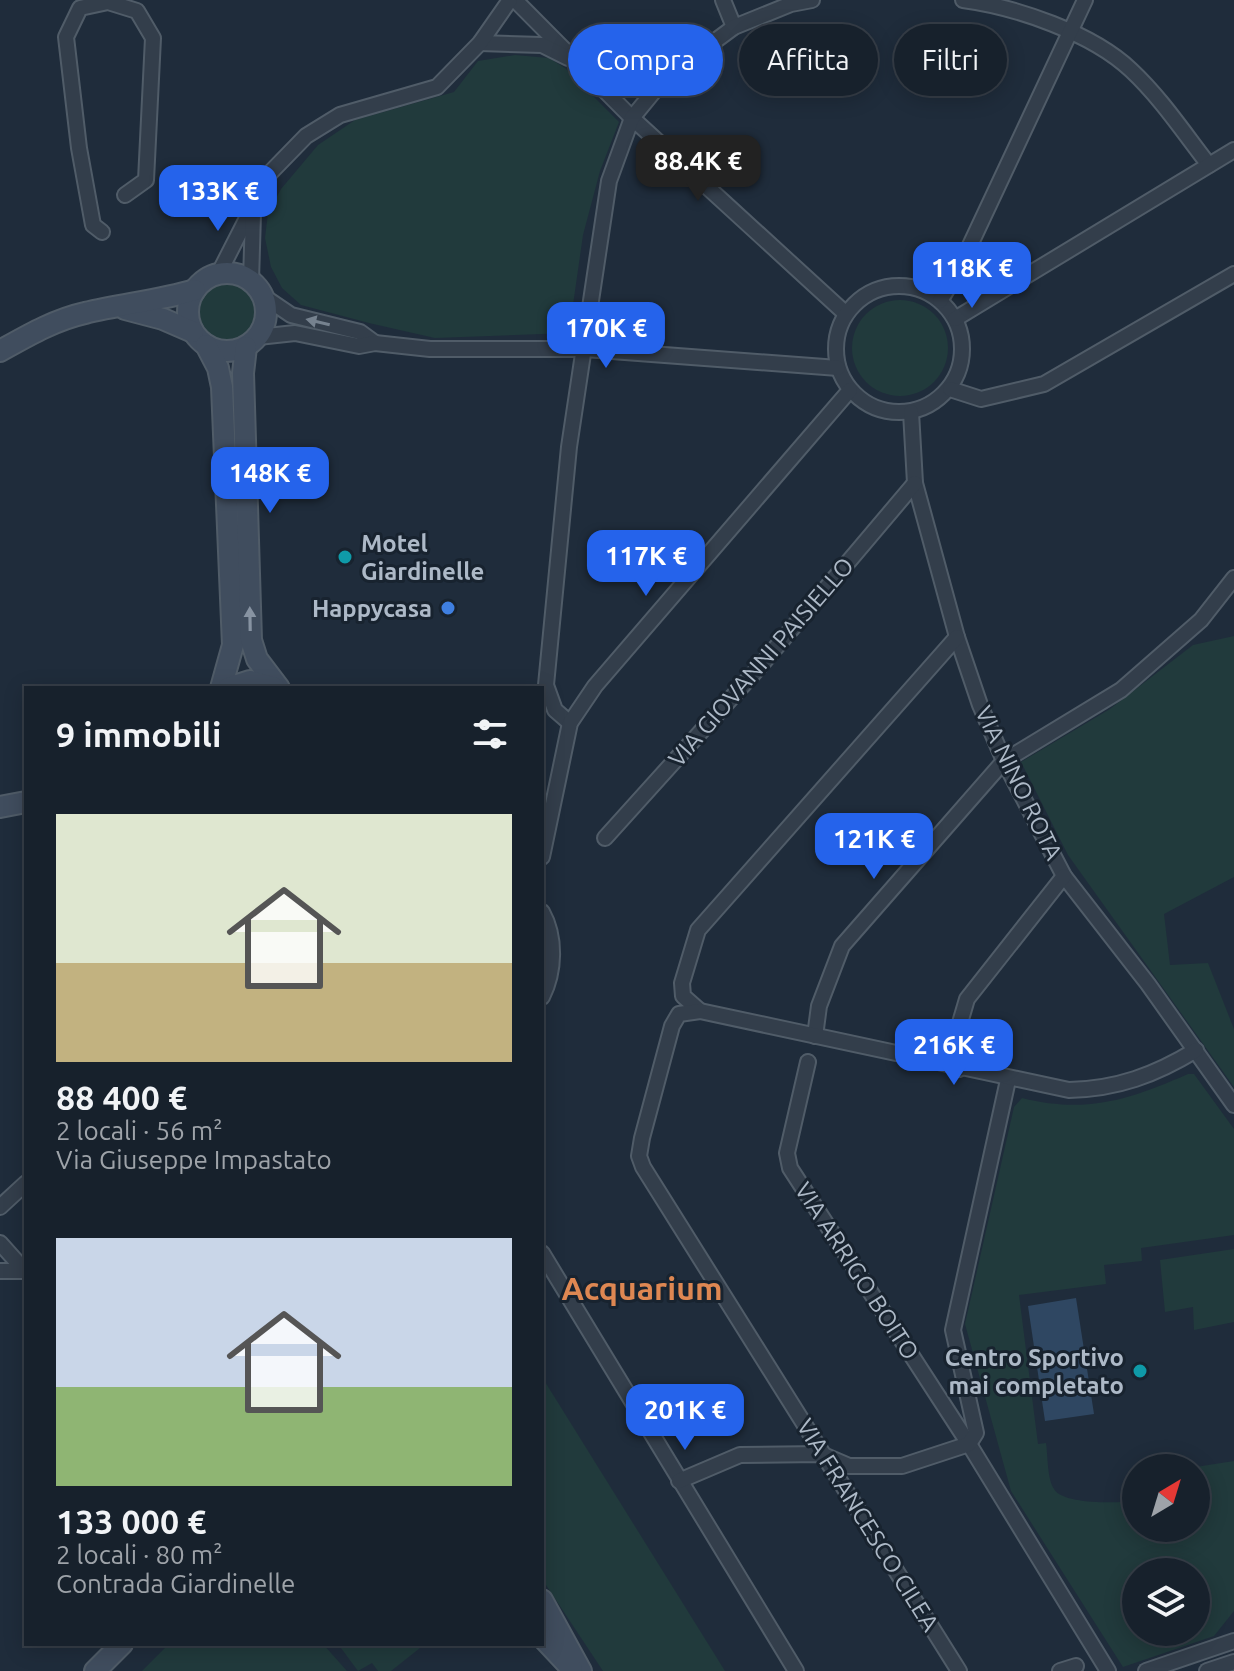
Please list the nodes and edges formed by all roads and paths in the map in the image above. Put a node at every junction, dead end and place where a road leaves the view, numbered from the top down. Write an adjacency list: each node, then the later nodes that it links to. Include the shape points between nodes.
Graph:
1 (512, 0): 8 (street); 9 (street)
2 (723, 0): 6 (street)
3 (812, 0): 6 (street)
4 (963, 0): 7 (street, via 994,4)
5 (1085, 0): 7 (street)
6 (734, 27): 12 (street, via 664,79)
7 (1070, 33): 14 (street, via 1129,68); 24 (street)
8 (480, 43): 10 (street, via 542,45); 16 (street, via 437,87 340,115 306,136 270,173)
9 (568, 53)
10 (568, 58)
11 (610, 96): 12 (street)
12 (632, 118): 26 (street); 31 (street, via 609,181)
13 (1234, 150): 14 (street)
14 (1209, 165): 27 (street)
15 (125, 195): 17 (street, via 146,180 153,38 137,11 108,2 80,8 66,37 84,177 93,225)
16 (253, 212): 18 (street); 19 (street)
17 (102, 232)
18 (239, 233): 19 (street); 20 (street)
19 (254, 249): 22 (street)
20 (219, 273): 22 (main road, via 242,275); 23 (main road)
21 (1234, 274): 34 (street, via 1044,384 981,399)
22 (257, 288): 29 (main road, via 266,317); 30 (street, one-way to 22, via 360,332 291,315)
23 (195, 290): 25 (main road); 28 (main road, via 188,311)
24 (940, 301): 26 (street, via 916,289 890,286 873,291); 27 (street)
25 (121, 308): 28 (main road, via 163,319); 32 (main road, via 85,312)
26 (846, 314): 33 (street, via 838,331)
27 (955, 319): 34 (street, via 962,362)
28 (200, 339): 29 (main road, via 226,351); 40 (main road, via 218,368 222,387 233,645)
29 (252, 342): 30 (street, via 295,333 359,346); 43 (main road, one-way to 29, via 251,640 243,373)
30 (375, 343): 31 (street, via 459,350)
31 (585, 349): 33 (street); 44 (street, via 569,447 546,685 555,710)
32 (0, 351)
33 (838, 368): 35 (street)
34 (950, 389): 36 (street)
35 (850, 390): 36 (street, via 868,405); 44 (street, via 595,686)
36 (911, 412): 37 (street, VIA NINO ROTA)
37 (915, 483): 39 (street, VIA NINO ROTA); 48 (street, VIA GIOVANNI PAISIELLO)
38 (1234, 578): 45 (street, via 1201,620 1121,690)
39 (957, 637): 45 (street, VIA NINO ROTA); 53 (street, via 698,930 682,983 683,996)
40 (222, 686)
41 (234, 686): 42 (main road, via 250,681)
42 (269, 686)
43 (276, 686)
44 (570, 723): 49 (street)
45 (1004, 761): 50 (street, VIA NINO ROTA); 54 (street, via 842,946 819,1006)
46 (24, 802): 47 (main road)
47 (0, 807)
48 (605, 838)
49 (544, 847)
50 (1064, 876): 55 (street, VIA NINO ROTA); 57 (street, via 967,999 952,1050)
51 (544, 916): 52 (street, via 552,957)
52 (544, 989)
53 (700, 1011): 54 (street); 68 (street, VIA FRANCESCO CILEA, via 679,1014 675,1020 639,1156)
54 (815, 1036): 57 (street)
55 (1196, 1050): 58 (street, via 1166,1069 1107,1089 1069,1090); 59 (street, VIA NINO ROTA)
56 (808, 1062): 67 (street, VIA ARRIGO BOITO, via 787,1153 790,1168)
57 (959, 1069): 58 (street)
58 (1008, 1080): 67 (street, via 953,1330 976,1433)
59 (1234, 1105)
60 (24, 1185): 61 (street)
61 (0, 1207)
62 (0, 1243): 64 (street)
63 (544, 1256): 69 (street)
64 (24, 1269)
65 (0, 1271): 66 (street)
66 (24, 1271)
67 (969, 1444): 68 (street, via 902,1466 849,1466); 82 (street, VIA ARRIGO BOITO)
68 (821, 1454): 69 (street, via 740,1455); 80 (street, VIA FRANCESCO CILEA)
69 (679, 1481): 79 (street)
70 (544, 1604): 78 (main road)
71 (544, 1639): 77 (main road)
72 (1234, 1641): 83 (street)
73 (120, 1646): 76 (main road)
74 (1234, 1662): 84 (street)
75 (1076, 1666): 81 (street)
76 (95, 1671)
77 (573, 1671)
78 (581, 1671)
79 (796, 1671)
80 (959, 1671)
81 (1060, 1671)
82 (1108, 1671)
83 (1146, 1671)
84 (1207, 1671)

